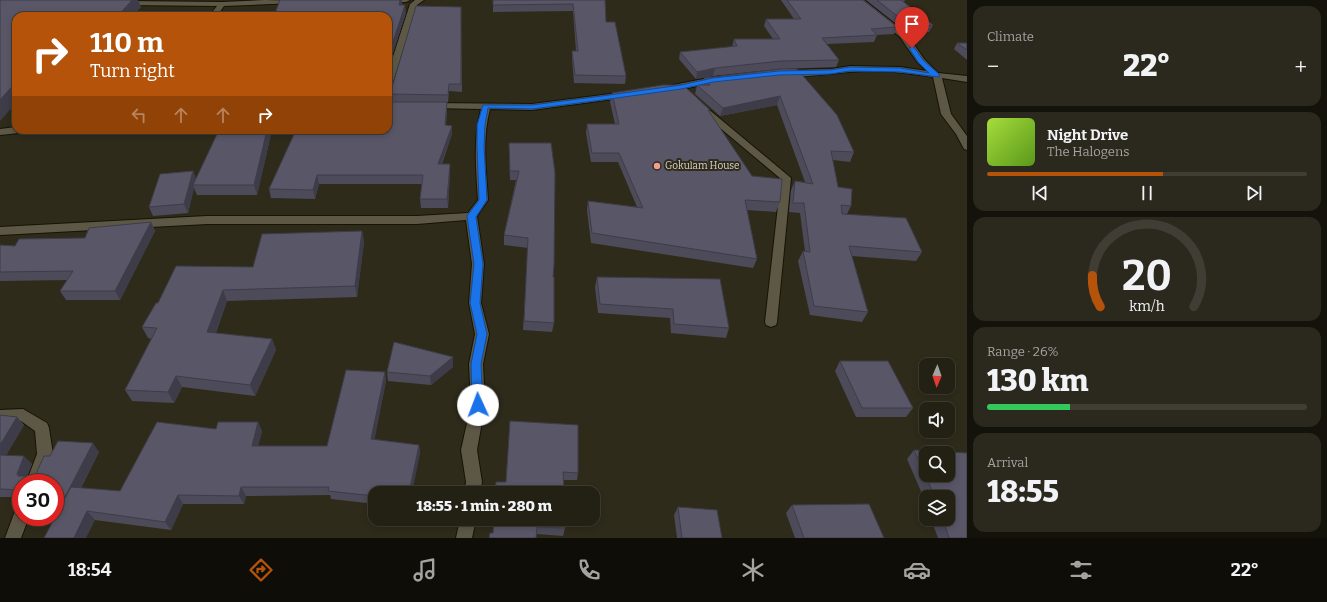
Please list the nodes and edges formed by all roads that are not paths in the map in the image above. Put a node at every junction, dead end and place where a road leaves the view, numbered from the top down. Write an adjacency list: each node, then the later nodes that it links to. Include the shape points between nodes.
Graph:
1 (406, 0): 5 (street)
2 (420, 0): 9 (street, via 414,4 408,19)
3 (859, 0): 11 (street, via 903,35 920,61)
4 (301, 1): 7 (street)
5 (378, 1)
6 (114, 3): 7 (street)
7 (222, 4): 8 (street)
8 (216, 12)
9 (392, 72)
10 (779, 73): 11 (street, via 850,69 900,70)
11 (937, 76): 13 (street); 21 (street, via 946,114 961,133)
12 (728, 78): 14 (street)
13 (967, 79)
14 (681, 87): 15 (street); 24 (street, via 701,107 786,178)
15 (657, 90)
16 (634, 94): 18 (street, via 532,107)
17 (419, 106): 18 (street)
18 (486, 106): 22 (street, via 481,125 483,200)
19 (12, 131): 20 (street)
20 (0, 132)
21 (967, 147)
22 (471, 216): 23 (street, via 418,220 207,220); 27 (street, via 478,264 475,303 482,334 476,364 478,405 469,450)
23 (0, 231)
24 (771, 322)
25 (0, 416): 26 (street, via 23,415 42,428 45,454)
26 (37, 474)
27 (473, 486)
28 (18, 526): 30 (street)
29 (467, 526): 31 (street)
30 (13, 538)
31 (464, 538)

